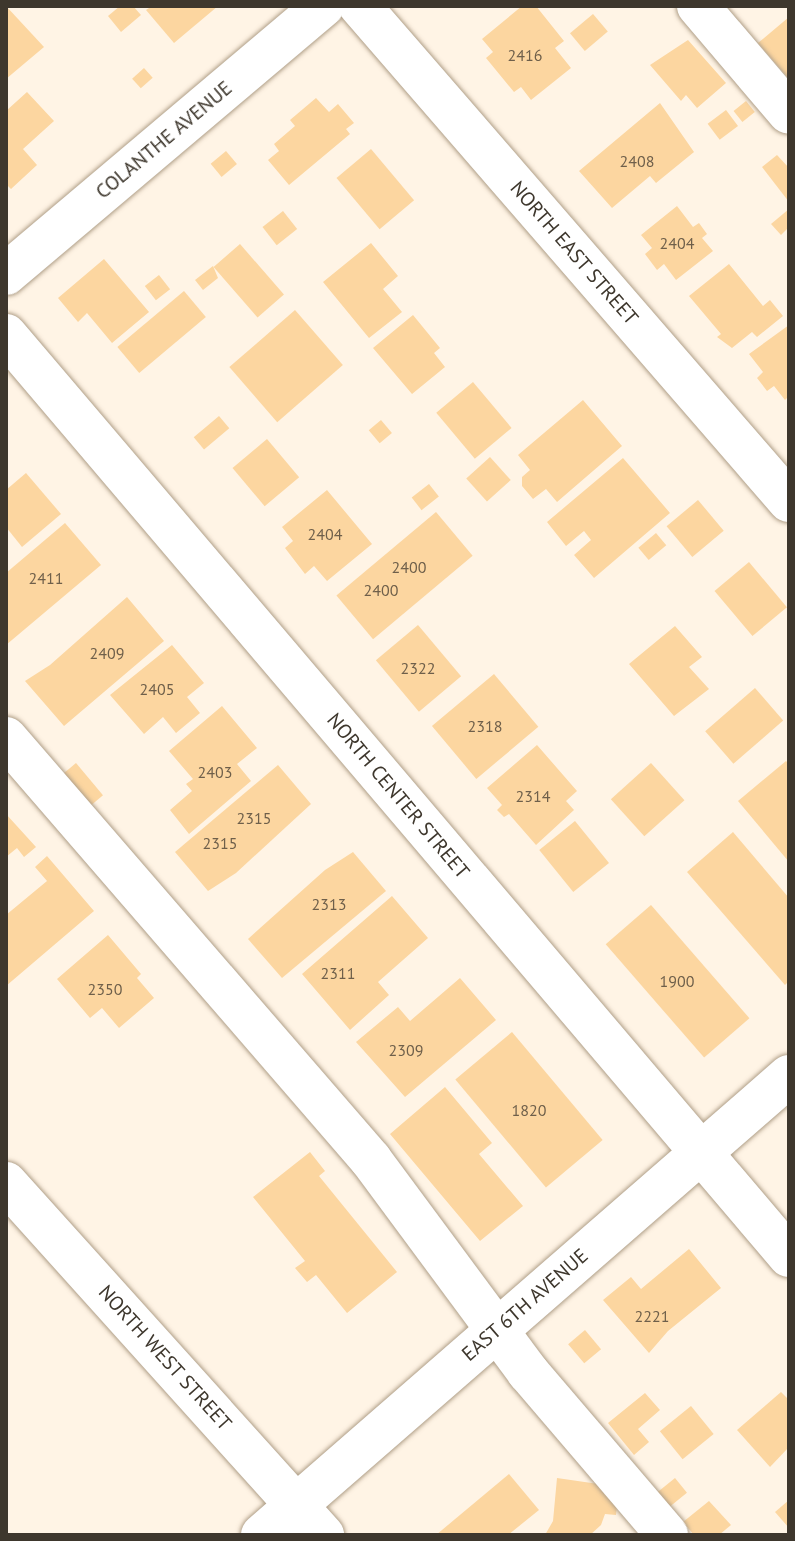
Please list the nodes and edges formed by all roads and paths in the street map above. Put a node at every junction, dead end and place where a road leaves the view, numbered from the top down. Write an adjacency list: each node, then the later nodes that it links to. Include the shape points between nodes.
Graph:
1 (323, 6): 5 (street, COLANTHE AVENUE)
2 (360, 6): 7 (street, NORTH EAST STREET)
3 (698, 6): 4 (street)
4 (789, 113)
5 (6, 274)
6 (6, 335): 10 (street, NORTH CENTER STREET)
7 (789, 501)
8 (6, 738): 13 (street, via 371,1160)
9 (789, 1076): 10 (street, EAST 6TH AVENUE)
10 (700, 1152): 12 (street, NORTH CENTER STREET); 13 (street, EAST 6TH AVENUE)
11 (6, 1183): 14 (street, NORTH WEST STREET)
12 (789, 1256)
13 (498, 1330): 14 (street, EAST 6TH AVENUE); 16 (street)
14 (310, 1519): 15 (street, EAST 6TH AVENUE)
15 (262, 1535)
16 (667, 1535)

